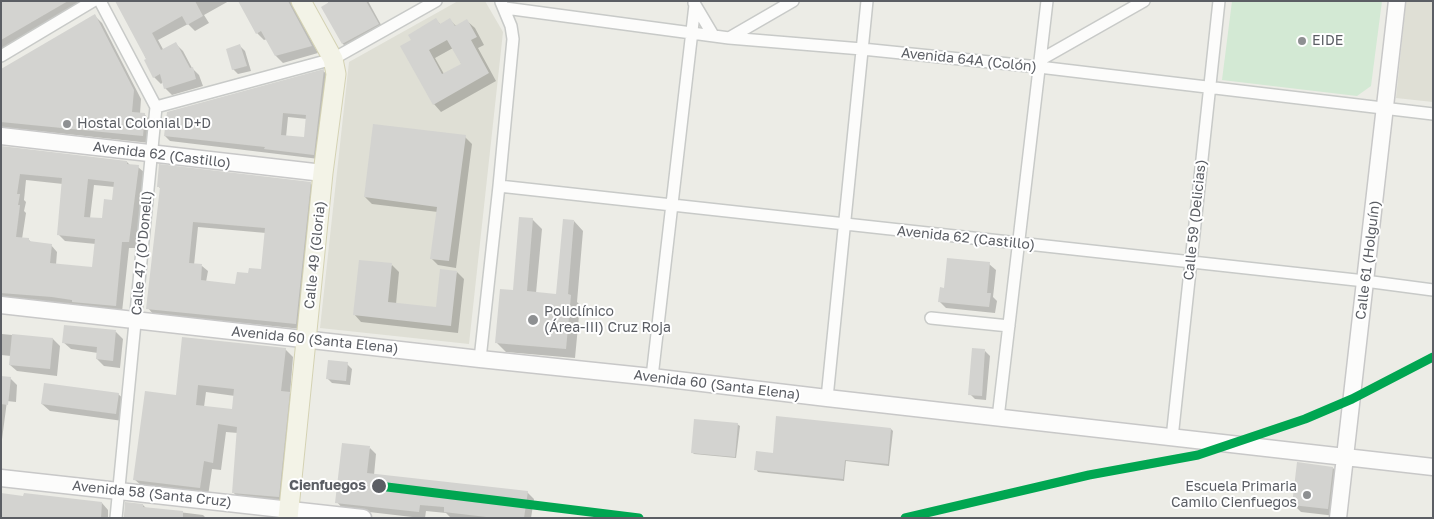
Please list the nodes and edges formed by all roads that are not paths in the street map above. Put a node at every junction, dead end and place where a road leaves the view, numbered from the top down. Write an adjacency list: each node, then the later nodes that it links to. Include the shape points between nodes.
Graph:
1 (93, 1): 17 (street)
2 (100, 1): 21 (street)
3 (300, 1): 18 (main road, Calle 49 (Gloria))
4 (436, 1): 18 (street)
5 (794, 1): 15 (street)
6 (868, 1): 16 (street)
7 (1047, 1): 19 (street)
8 (1144, 1): 19 (street)
9 (1219, 1): 20 (street, Calle 59 (Delicias))
10 (1397, 1): 22 (street, Calle 61 (Holguín))
11 (694, 3): 13 (street); 14 (street)
12 (503, 5): 13 (street, Avenida 64A (Colón)); 27 (street, via 513,39)
13 (691, 32): 14 (street, Avenida 64A (Colón)); 28 (street)
14 (713, 35): 15 (street, Avenida 64A (Colón))
15 (729, 38): 16 (street, Avenida 64A (Colón))
16 (862, 49): 19 (street, Avenida 64A (Colón)); 29 (street)
17 (1, 56)
18 (333, 59): 21 (street); 26 (main road, Calle 49 (Gloria), via 336,74)
19 (1039, 64): 20 (street, Avenida 64A (Colón)); 30 (street)
20 (1210, 87): 22 (street, Avenida 64A (Colón)); 31 (street, Calle 59 (Delicias))
21 (156, 106): 25 (street, Calle 47 (O'Donell))
22 (1385, 108): 23 (street, Avenida 64A (Colón)); 32 (street, Calle 61 (Holguín))
23 (1433, 114)
24 (1, 136): 25 (street, Avenida 62 (Castillo))
25 (152, 153): 26 (street, Avenida 62 (Castillo)); 36 (street, Calle 47 (O'Donell))
26 (323, 173): 38 (main road, Calle 49 (Gloria))
27 (499, 186): 28 (street, Avenida 62 (Castillo)); 39 (street)
28 (672, 205): 29 (street, Avenida 62 (Castillo)); 40 (street)
29 (845, 224): 30 (street, Avenida 62 (Castillo)); 41 (street)
30 (1018, 243): 31 (street, Avenida 62 (Castillo)); 37 (street)
31 (1191, 262): 32 (street, Avenida 62 (Castillo)); 43 (street, Calle 59 (Delicias))
32 (1365, 281): 33 (street, Avenida 62 (Castillo)); 44 (street, Calle 61 (Holguín))
33 (1433, 290)
34 (1, 305): 36 (street, Avenida 60 (Santa Elena))
35 (930, 318): 37 (street)
36 (136, 320): 38 (street, Avenida 60 (Santa Elena)); 47 (street, Calle 47 (O'Donell))
37 (1009, 326): 42 (street)
38 (307, 339): 39 (street, Avenida 60 (Santa Elena)); 48 (main road, Calle 49 (Gloria))
39 (480, 359): 40 (street, Avenida 60 (Santa Elena))
40 (652, 377): 41 (street, Avenida 60 (Santa Elena))
41 (827, 398): 42 (street, Avenida 60 (Santa Elena))
42 (998, 418): 43 (street, Avenida 60 (Santa Elena))
43 (1172, 438): 44 (street, Avenida 60 (Santa Elena))
44 (1345, 457): 45 (street, Avenida 60 (Santa Elena)); 51 (street, Calle 61 (Holguín))
45 (1433, 467)
46 (1, 478): 47 (street, Avenida 58 (Santa Cruz))
47 (119, 490): 48 (street, Avenida 58 (Santa Cruz)); 49 (street, Calle 47 (O'Donell))
48 (288, 514): 50 (street, Avenida 58 (Santa Cruz))
49 (116, 518)
50 (363, 518)
51 (1338, 518)

